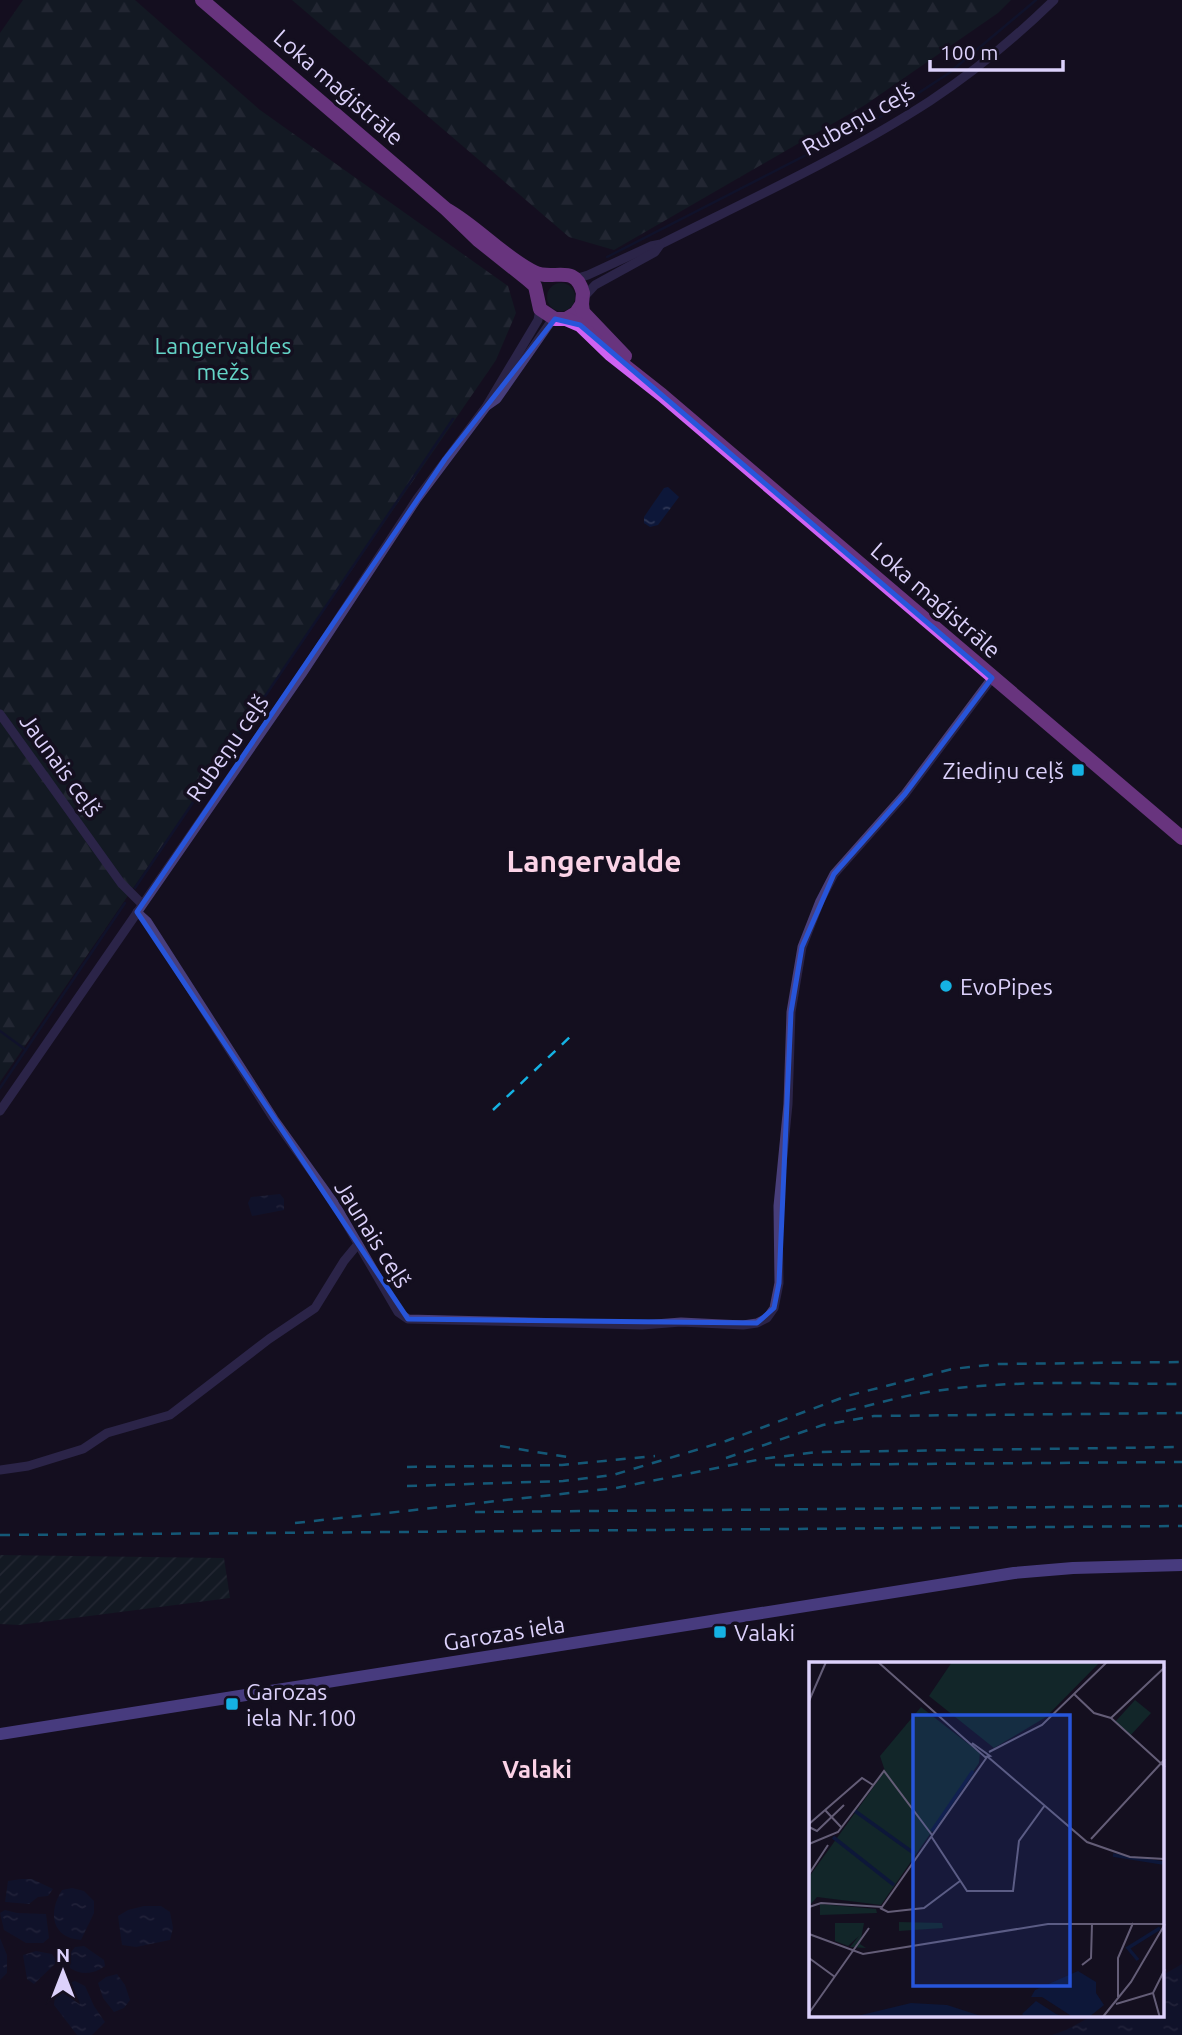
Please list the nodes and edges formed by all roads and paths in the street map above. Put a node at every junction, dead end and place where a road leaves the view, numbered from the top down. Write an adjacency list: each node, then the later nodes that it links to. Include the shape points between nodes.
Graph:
1 (202, 0): 3 (main road, Loka maģistrāle)
2 (1054, 0): 4 (street, Rubeņu ceļš, via 970,73 909,114)
3 (446, 209): 5 (main road, Loka maģistrāle, via 533,271); 7 (main road, Loka maģistrāle)
4 (661, 244): 6 (street, Rubeņu ceļš); 8 (street, Rubeņu ceļš, via 594,285)
5 (549, 276): 6 (main road, Loka maģistrāle, via 565,274); 7 (main road)
6 (575, 279): 8 (main road, Loka maģistrāle)
7 (537, 292): 9 (main road)
8 (582, 301): 10 (main road, via 576,313); 11 (main road, Loka maģistrāle, via 583,312)
9 (540, 309): 10 (main road, Loka maģistrāle); 12 (street, Rubeņu ceļš, via 538,320)
10 (561, 319): 11 (main road, Loka maģistrāle, via 580,325); 12 (street, Rubeņu ceļš, via 550,323 497,399)
11 (662, 394): 13 (main road, Loka maģistrāle)
12 (486, 407): 16 (street, Rubeņu ceļš, via 424,489)
13 (992, 678): 15 (main road, Loka maģistrāle); 18 (street, Jaunais ceļš, via 905,794 834,874 802,947 791,1012 778,1206 779,1283 767,1318 743,1325 408,1319 398,1312)
14 (0, 714): 16 (street, Jaunais ceļš)
15 (1182, 838)
16 (140, 908): 17 (street, Rubeņu ceļš); 18 (street, Jaunais ceļš)
17 (0, 1111)
18 (358, 1244): 19 (street, via 315,1308 170,1415 118,1428 83,1449 28,1466)
19 (0, 1469)
20 (1182, 1565): 21 (main road, Garozas iela, via 1014,1573)
21 (0, 1734)

